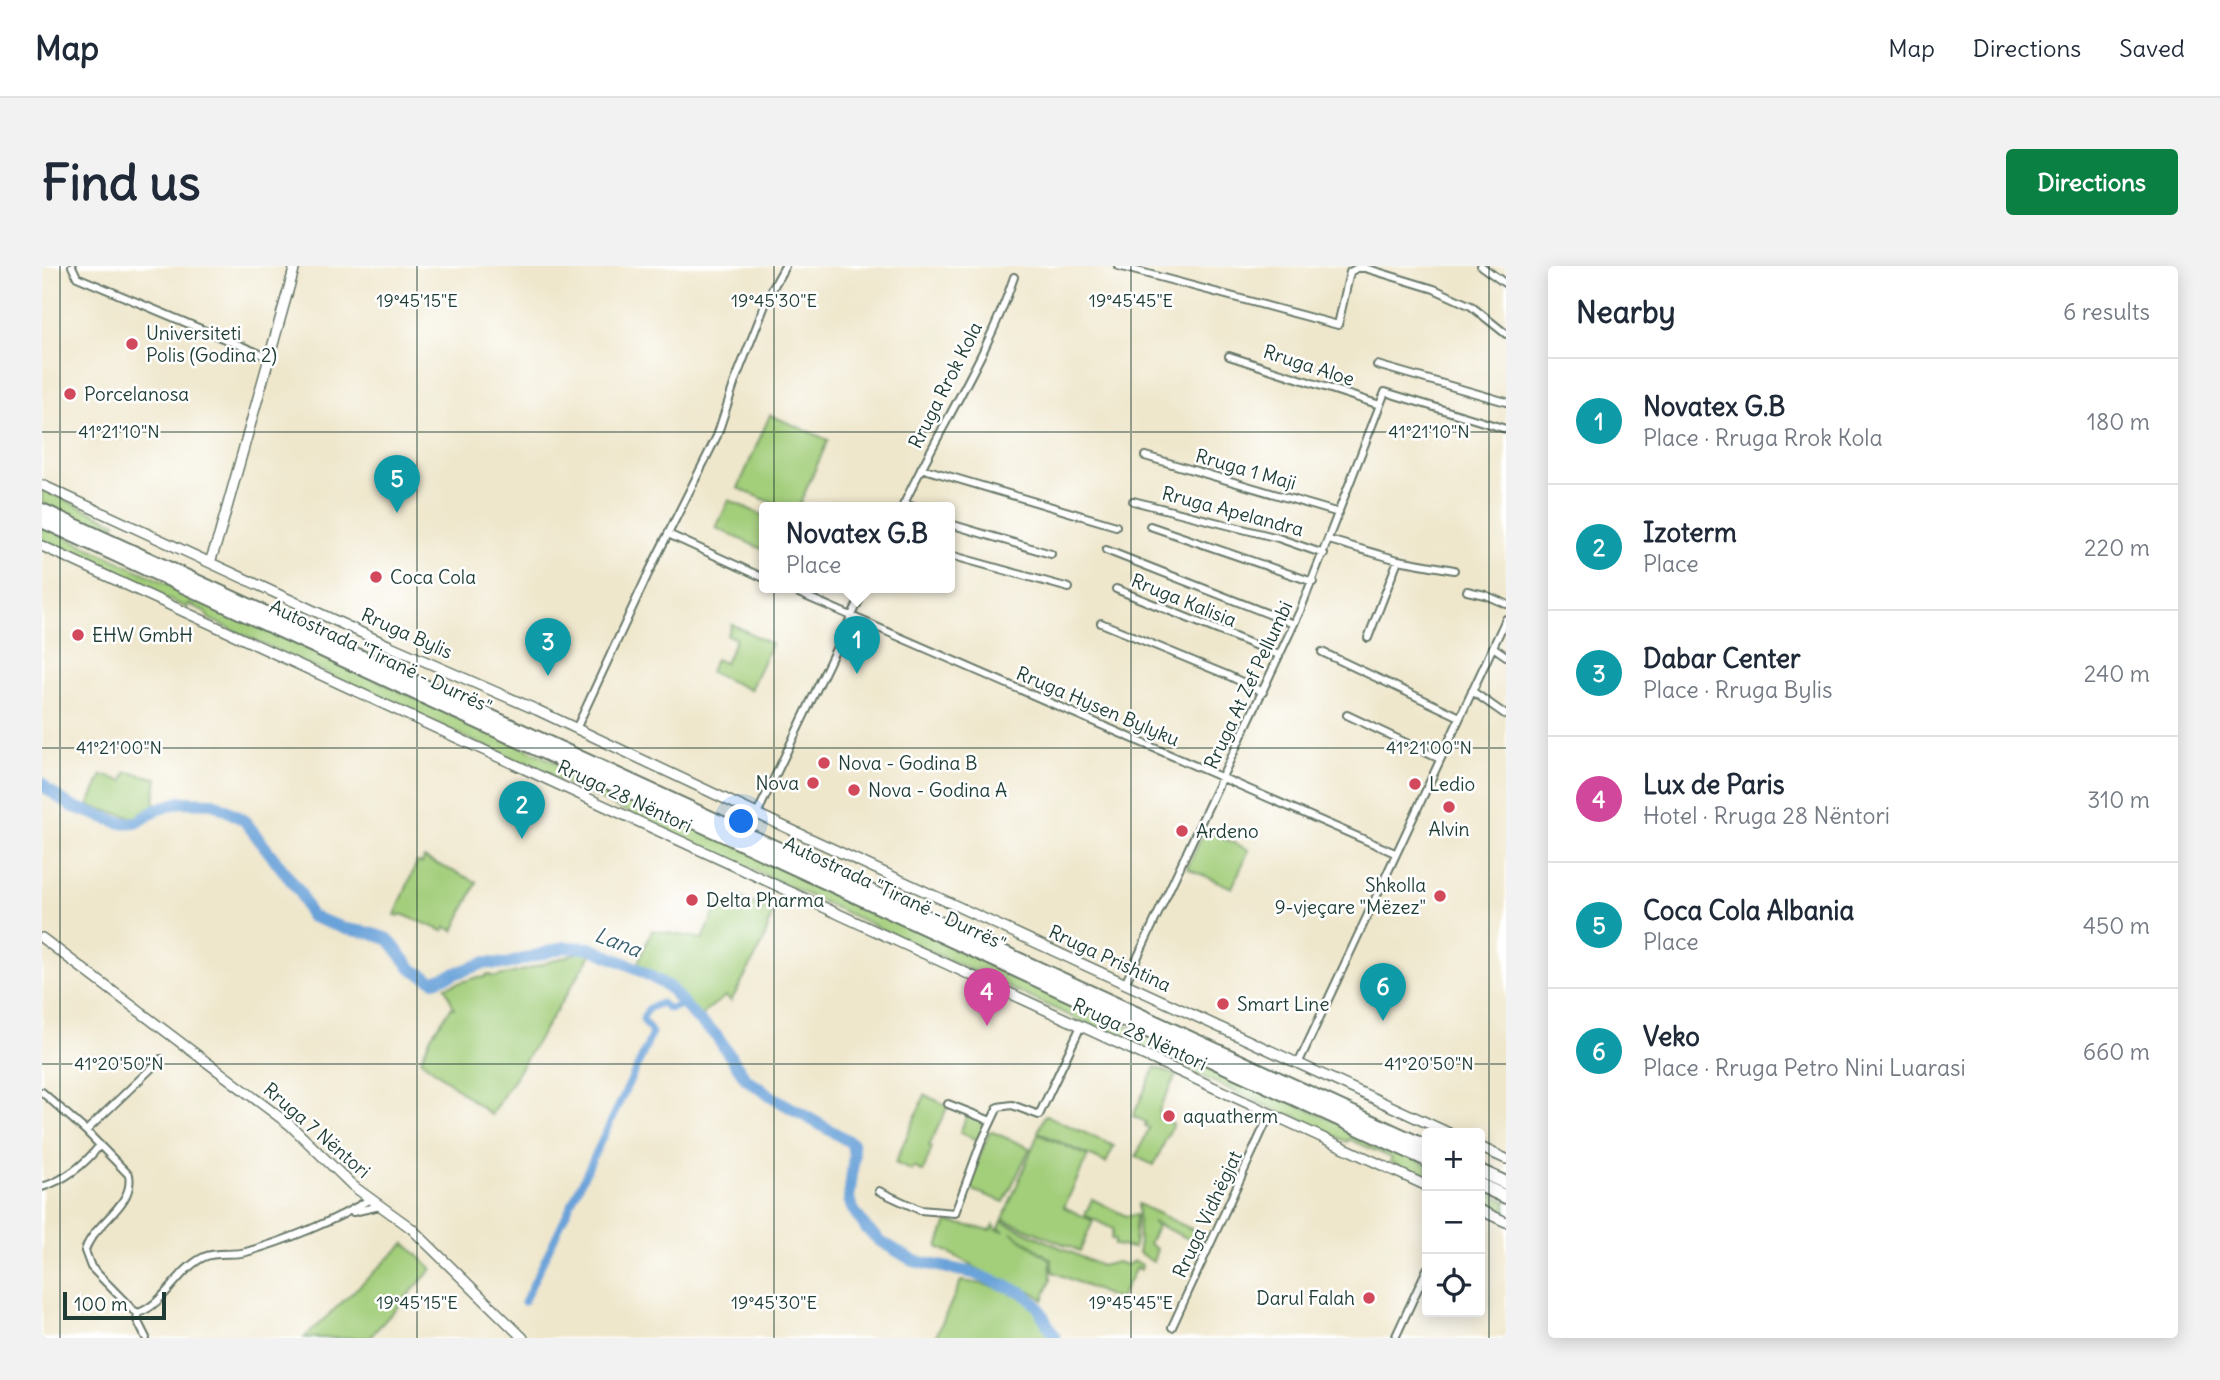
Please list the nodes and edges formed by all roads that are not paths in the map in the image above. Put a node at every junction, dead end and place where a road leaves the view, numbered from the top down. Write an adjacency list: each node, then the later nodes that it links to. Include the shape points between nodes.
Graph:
1 (72, 266): 10 (street, via 77,277)
2 (295, 266): 10 (main road)
3 (785, 266): 25 (street, via 769,295 717,436)
4 (1118, 266): 8 (street, via 1338,325 1350,272 1365,268 1434,289 1471,306)
5 (1481, 266): 7 (street)
6 (1014, 277): 16 (street, Rruga Rrok Kola, via 976,365)
7 (1506, 284)
8 (1506, 334)
9 (1229, 356): 13 (street, Rruga Aloe)
10 (270, 358): 33 (main road)
11 (1377, 365): 12 (street)
12 (1506, 402)
13 (1380, 405): 14 (street, Rruga At Zef Pellumbi, via 1385,392); 21 (street, Rruga At Zef Pellumbi)
14 (1506, 429)
15 (1145, 456): 21 (street, Rruga 1 Maji)
16 (921, 468): 19 (street, Rruga Rrok Kola); 23 (street)
17 (42, 485): 33 (main road, Rruga Bylis)
18 (1133, 501): 30 (street, Rruga Apelandra)
19 (904, 502)
20 (45, 513): 74 (highway, Autostrada "Tiranë - Durrës"); 76 (highway, Autostrada "Tiranë - Durrës")
21 (1339, 513): 26 (street, Rruga At Zef Pellumbi)
22 (955, 525): 29 (street)
23 (1116, 526)
24 (1150, 526): 36 (street)
25 (668, 534): 35 (street); 57 (street)
26 (1329, 540): 30 (street, Rruga At Zef Pellumbi); 32 (street)
27 (42, 546): 64 (main road, Rruga 28 Nëntori)
28 (1107, 550): 46 (street)
29 (1051, 554)
30 (1324, 554): 36 (street, Rruga At Zef Pellumbi)
31 (955, 556): 37 (street)
32 (1398, 560): 34 (street); 47 (street)
33 (210, 562): 57 (main road, Rruga Bylis)
34 (1454, 570)
35 (759, 576)
36 (1313, 582): 46 (street, Rruga At Zef Pellumbi)
37 (1069, 588)
38 (1116, 589): 50 (street, Rruga Kalisia)
39 (1467, 591): 42 (street)
40 (799, 593): 43 (street, Rruga Hysen Bylyku)
41 (863, 593): 43 (street)
42 (1506, 604)
43 (852, 616): 59 (street, Rruga Hysen Bylyku); 60 (street)
44 (1506, 619): 48 (street)
45 (1101, 623): 53 (street)
46 (1294, 624): 50 (street, Rruga At Zef Pellumbi)
47 (1368, 638)
48 (1493, 647): 51 (street); 52 (street)
49 (1322, 652): 56 (street)
50 (1279, 656): 53 (street, Rruga At Zef Pellumbi)
51 (1506, 656)
52 (1472, 691): 55 (street); 56 (street)
53 (1263, 692): 59 (street, Rruga At Zef Pellumbi)
54 (1347, 715): 58 (street)
55 (1506, 715)
56 (1460, 717): 58 (street)
57 (576, 729): 60 (main road, Rruga Bylis)
58 (1440, 759): 61 (street)
59 (1223, 777): 61 (street, Rruga Hysen Bylyku); 63 (street, Rruga At Zef Pellumbi)
60 (757, 814): 63 (main road, Rruga Prishtina)
61 (1395, 853): 66 (street)
62 (42, 938): 85 (main road, Rruga 7 Nëntori, via 270,1108)
63 (1125, 984): 66 (main road, Rruga Prishtina)
64 (1081, 1026): 69 (main road, Rruga 28 Nëntori); 70 (street, via 1039,1115 1008,1104 998,1107)
65 (161, 1059): 72 (street)
66 (1298, 1064): 71 (main road, Rruga Prishtina)
67 (42, 1092): 72 (street)
68 (948, 1104): 70 (street)
69 (1270, 1114): 80 (main road, Rruga 28 Nëntori); 92 (street, Rruga Vidhëgjat)
70 (992, 1121): 83 (street, via 955,1213 920,1210)
71 (1438, 1128)
72 (86, 1131): 73 (street)
73 (100, 1145): 81 (street, via 66,1176); 91 (street, via 129,1175 130,1182 125,1198 90,1237 85,1251 91,1267)
74 (1422, 1145)
75 (1485, 1149): 77 (main road)
76 (1422, 1158)
77 (1506, 1159)
78 (1485, 1173): 79 (highway)
79 (1506, 1183)
80 (1422, 1184)
81 (42, 1187)
82 (1485, 1187): 84 (highway)
83 (879, 1191)
84 (1506, 1197)
85 (370, 1199): 86 (main road, Rruga 7 Nëntori); 88 (street)
86 (380, 1206): 88 (street); 94 (main road, Rruga 7 Nëntori, via 411,1228)
87 (1485, 1212): 89 (main road)
88 (348, 1213): 91 (street, via 246,1252 204,1257)
89 (1506, 1222)
90 (1422, 1280): 95 (street)
91 (138, 1312): 93 (street)
92 (1172, 1327)
93 (146, 1338)
94 (523, 1338)
95 (1395, 1338)

